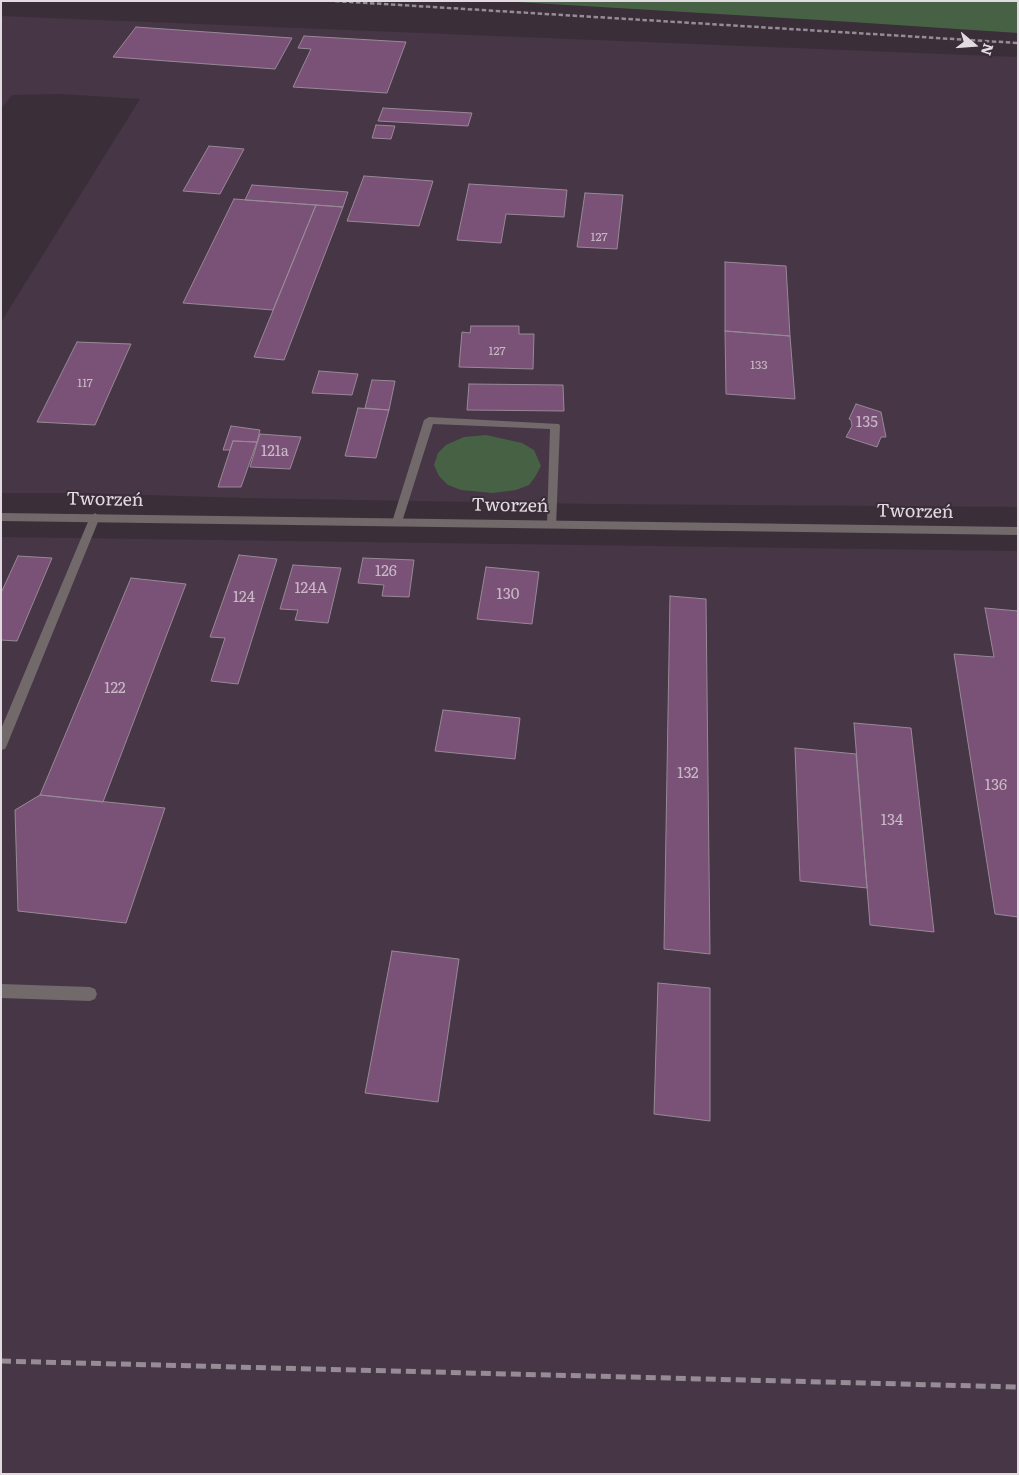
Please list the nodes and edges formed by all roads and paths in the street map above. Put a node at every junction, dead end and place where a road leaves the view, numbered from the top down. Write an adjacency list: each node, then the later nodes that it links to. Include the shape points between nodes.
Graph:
1 (1, 517): 2 (street, Tworzeń)
2 (95, 517): 3 (street, Tworzeń); 6 (street)
3 (397, 522): 4 (street, Tworzeń); 4 (street, via 429,420 555,426)
4 (552, 524): 5 (street, Tworzeń)
5 (1018, 531)
6 (1, 745)
7 (1, 991): 8 (street)
8 (90, 994)

